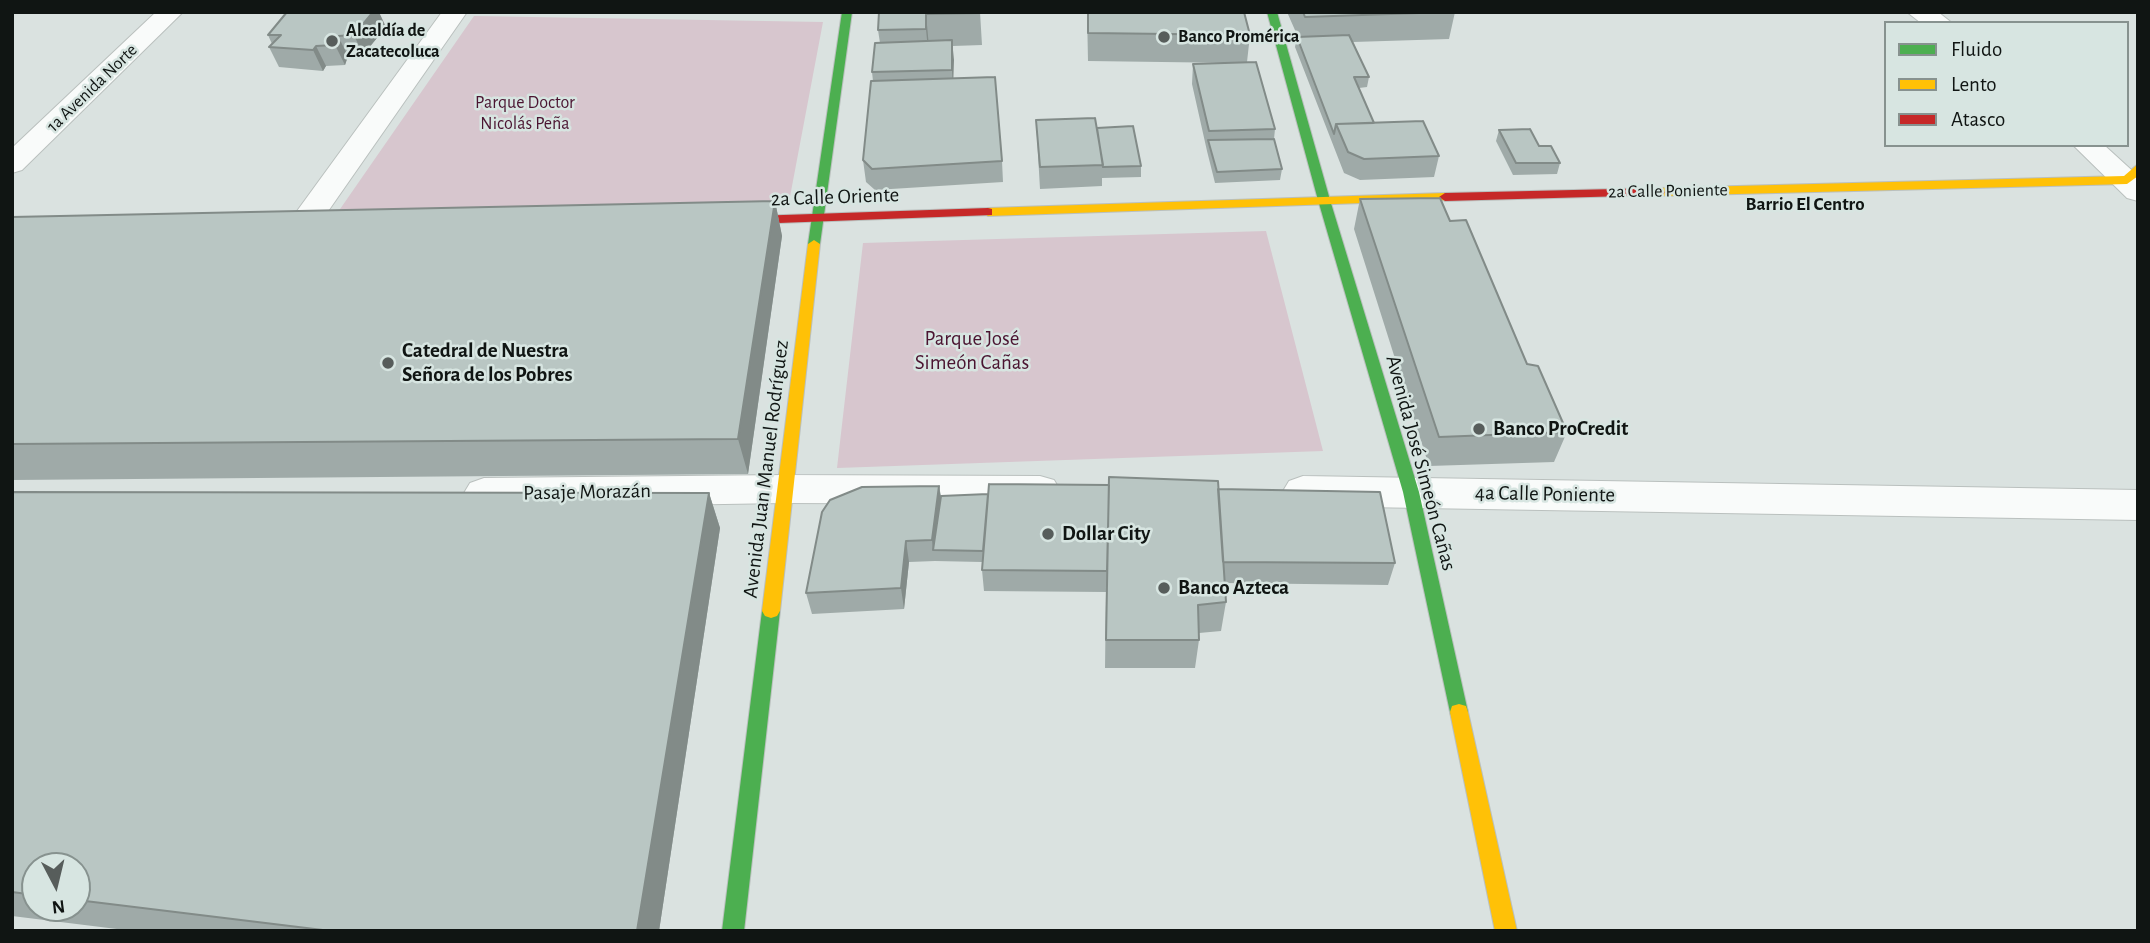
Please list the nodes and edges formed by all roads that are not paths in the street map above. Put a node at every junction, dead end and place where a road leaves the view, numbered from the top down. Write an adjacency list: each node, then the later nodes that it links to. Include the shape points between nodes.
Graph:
1 (172, 12): 8 (street, 1a Avenida Norte)
2 (455, 12): 13 (street)
3 (847, 12): 11 (main road, Avenida Juan Manuel Rodríguez)
4 (1272, 12): 10 (main road, Avenida José Simeón Cañas)
5 (1919, 12): 6 (street)
6 (1936, 21)
7 (2090, 147): 9 (street)
8 (12, 164)
9 (2135, 180): 10 (main road, 2a Calle Poniente)
10 (1324, 200): 11 (main road, 2a Calle Oriente); 17 (main road, Avenida José Simeón Cañas)
11 (817, 219): 12 (main road, 2a Calle Oriente); 14 (main road, Avenida Juan Manuel Rodríguez)
12 (707, 222)
13 (302, 233)
14 (784, 489): 15 (street); 18 (street, Pasaje Morazán); 20 (main road, Avenida Juan Manuel Rodríguez)
15 (1077, 491)
16 (1272, 491): 17 (street, 4a Calle Poniente)
17 (1411, 492): 19 (street, 4a Calle Poniente); 21 (main road, Avenida José Simeón Cañas)
18 (453, 494)
19 (2138, 505)
20 (733, 931)
21 (1506, 931)

